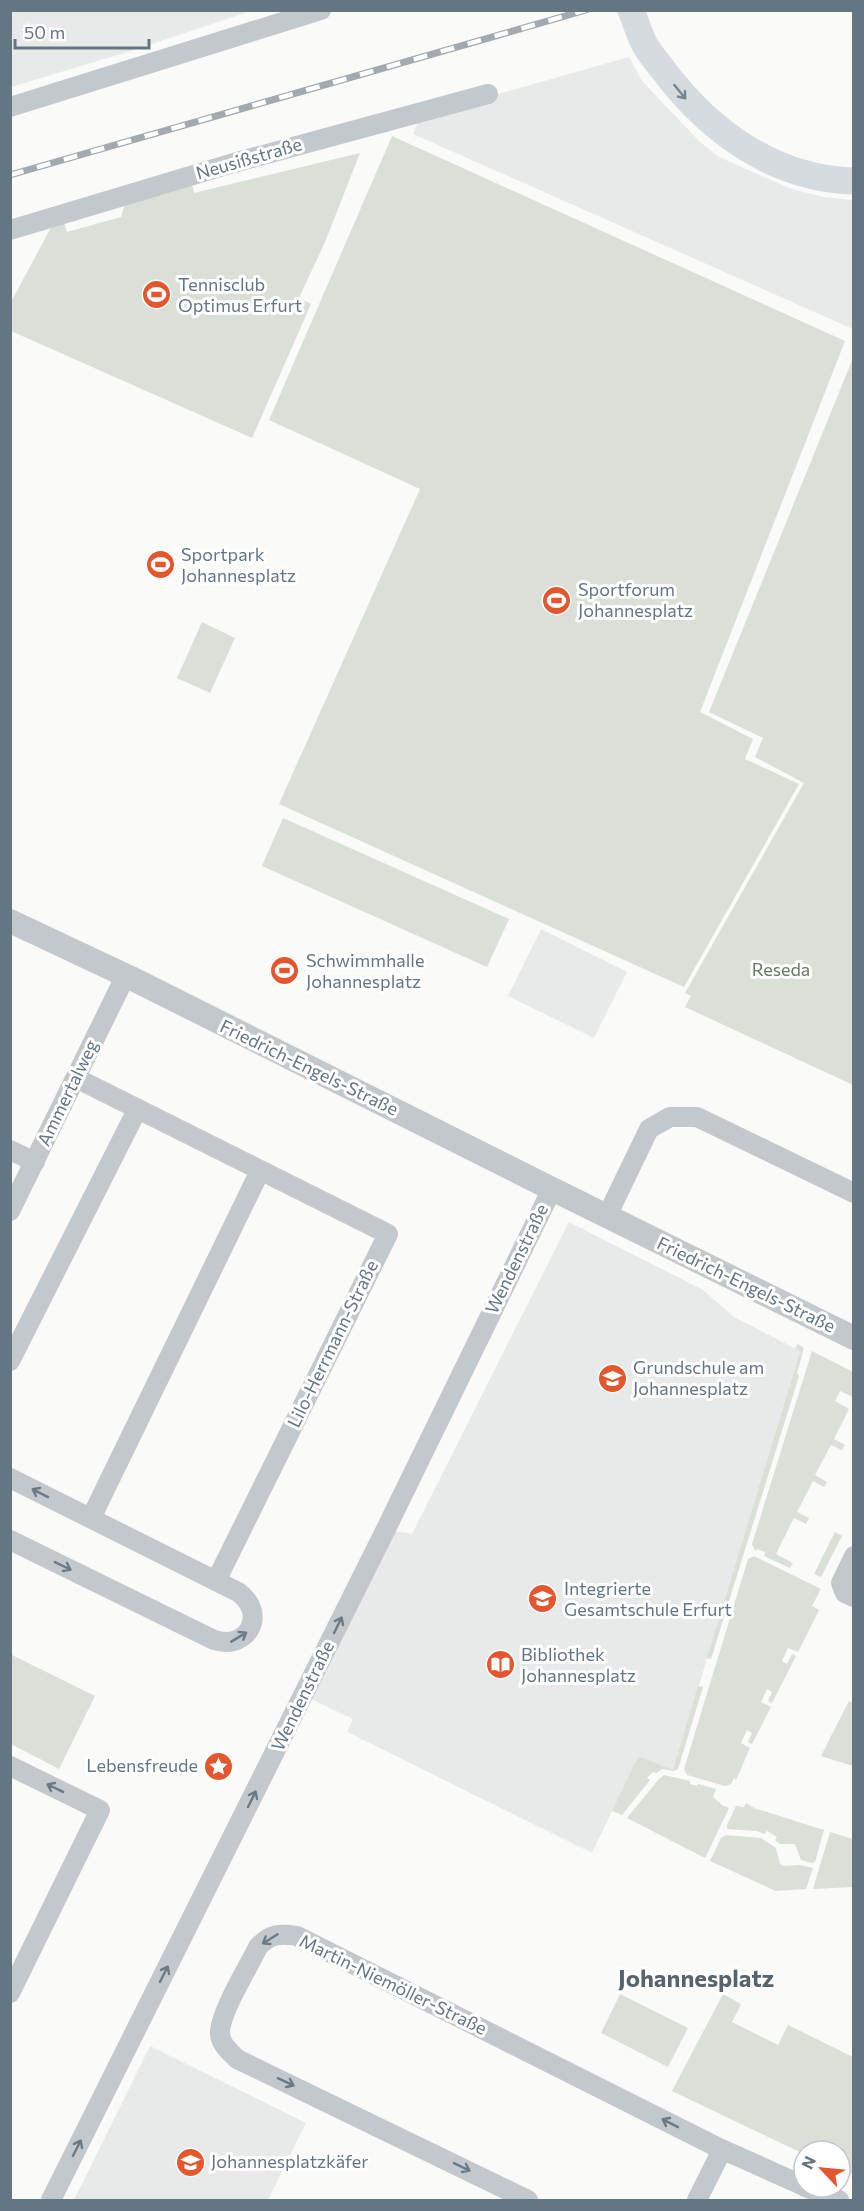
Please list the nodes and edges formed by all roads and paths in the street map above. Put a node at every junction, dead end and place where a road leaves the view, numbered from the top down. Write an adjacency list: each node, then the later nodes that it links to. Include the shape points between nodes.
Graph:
1 (321, 10): 4 (street)
2 (631, 10): 5 (main road, one-way to 5, via 645,45 683,97 718,129 764,159 809,176)
3 (488, 94): 6 (street, Neusißstraße, via 230,164)
4 (10, 107)
5 (854, 182)
6 (10, 230)
7 (10, 921): 8 (street, Friedrich-Engels-Straße)
8 (126, 975): 9 (street, Ammertalweg); 14 (street, Friedrich-Engels-Straße)
9 (76, 1078): 10 (street, Lilo-Herrmann-Straße); 12 (street, Ammertalweg)
10 (137, 1110): 13 (street, Lilo-Herrmann-Straße); 19 (street)
11 (10, 1150): 12 (street)
12 (34, 1162): 16 (street, Ammertalweg)
13 (260, 1171): 21 (street); 24 (street, Lilo-Herrmann-Straße, via 388,1234)
14 (552, 1189): 17 (street, Friedrich-Engels-Straße); 30 (street, Wendenstraße, one-way to 14)
15 (854, 1193): 17 (street, via 697,1117 670,1117 649,1129)
16 (10, 1211)
17 (607, 1216): 18 (street, Friedrich-Engels-Straße)
18 (854, 1338)
19 (10, 1361)
20 (10, 1478): 21 (street, one-way to 20)
21 (91, 1518): 24 (street)
22 (10, 1540): 24 (street, one-way to 24, via 214,1640 231,1643 250,1628 253,1612 245,1597)
23 (854, 1556): 25 (street, via 841,1584 845,1593)
24 (216, 1581)
25 (854, 1597)
26 (10, 1766): 27 (street, one-way to 26, via 100,1810)
27 (10, 1993)
28 (723, 2150): 29 (street, Martin-Niemöller-Straße); 31 (street, Martin-Niemöller-Straße, one-way to 31, via 297,1936 279,1933 258,1947 225,2013 220,2032 225,2047 237,2059); 32 (street)
29 (792, 2181)
30 (51, 2200)
31 (528, 2200)
32 (697, 2200)

